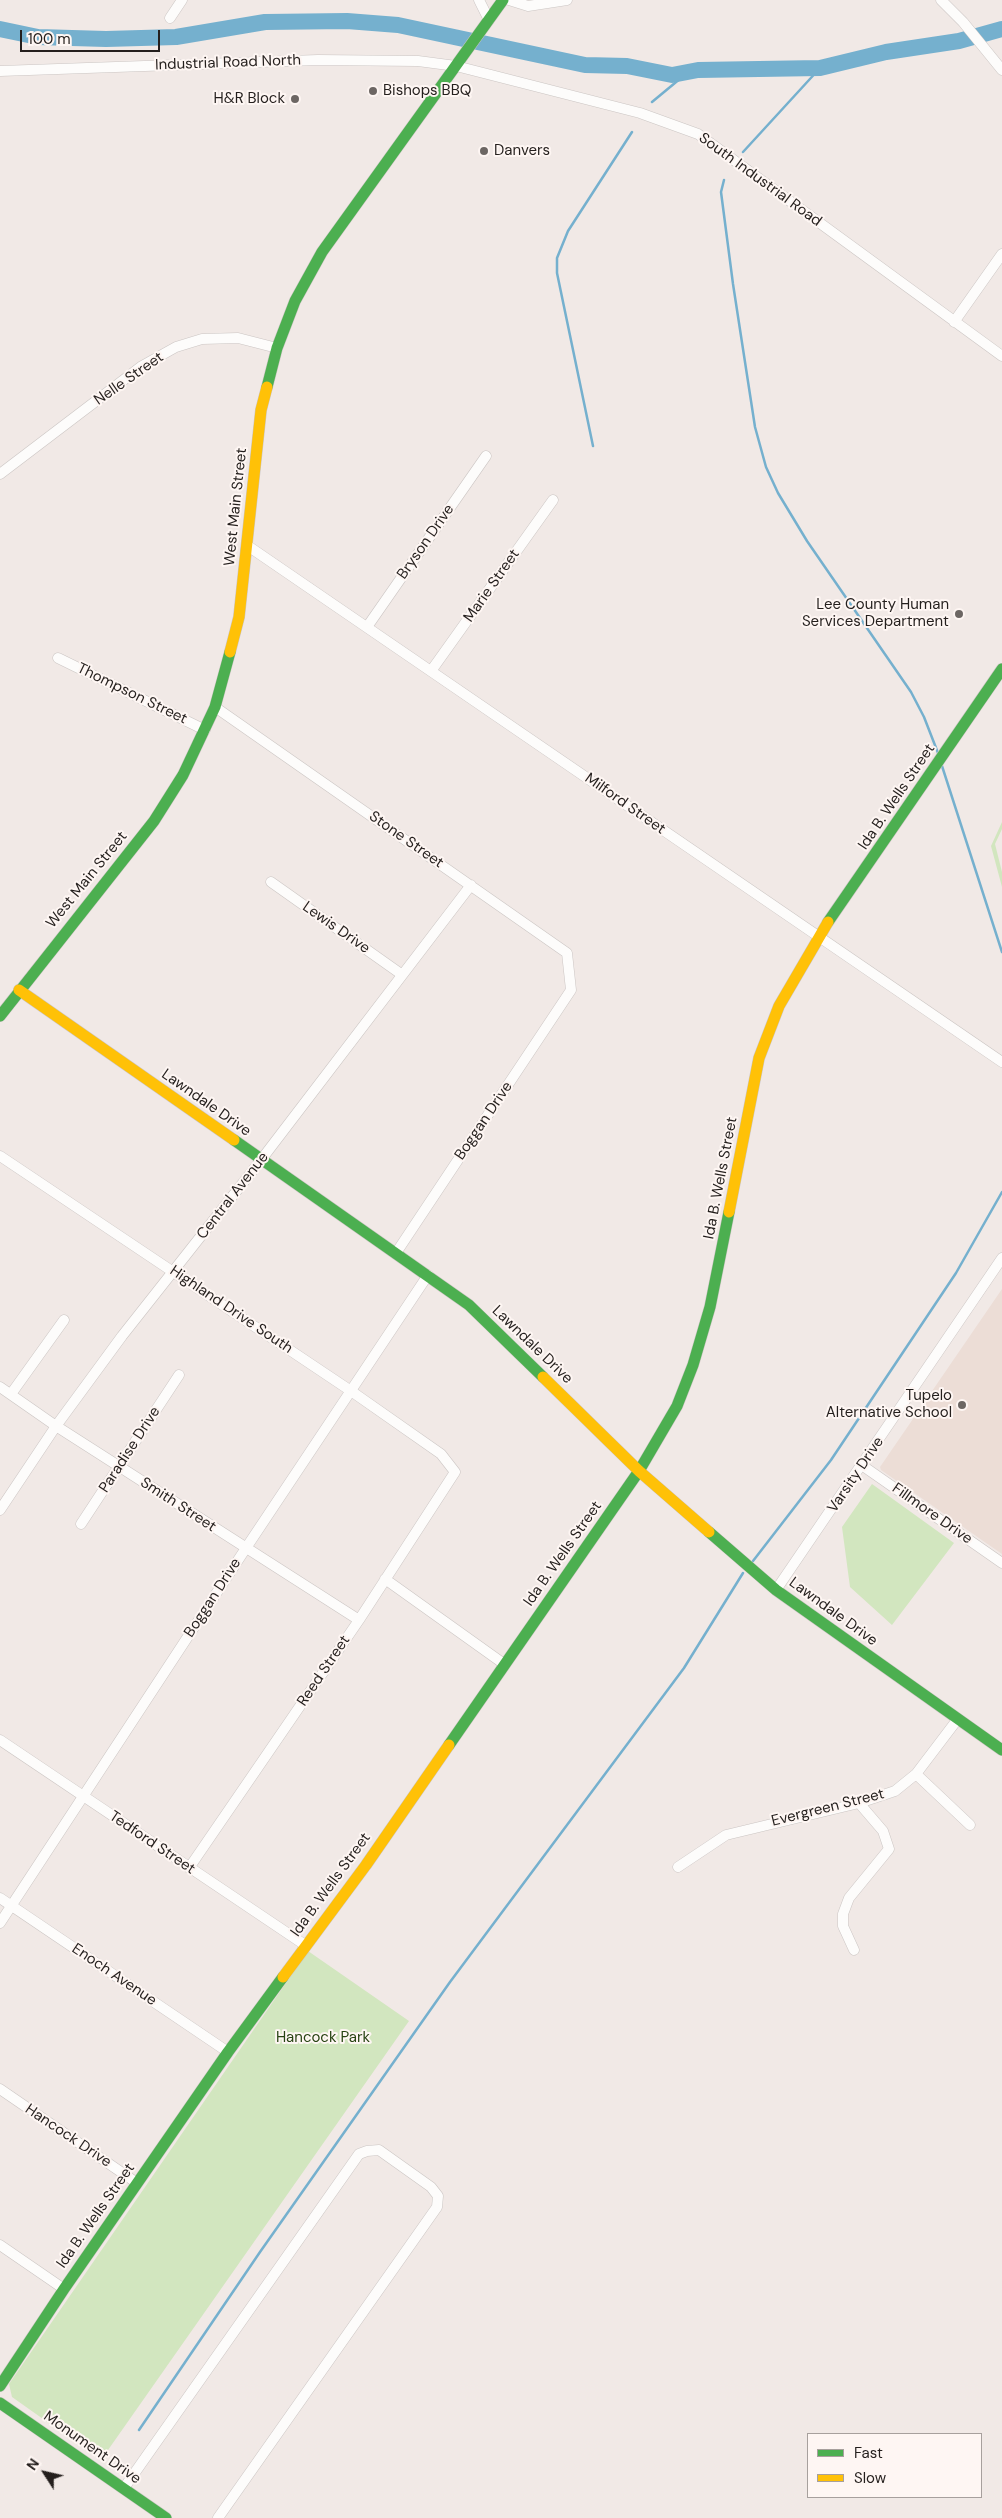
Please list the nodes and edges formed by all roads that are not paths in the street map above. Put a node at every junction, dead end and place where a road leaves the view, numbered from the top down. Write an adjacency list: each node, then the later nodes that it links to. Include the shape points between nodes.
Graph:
1 (182, 0): 7 (street)
2 (479, 0): 8 (street)
3 (503, 0): 8 (street, West Main Street)
4 (509, 0): 5 (street, via 528,6)
5 (556, 0)
6 (941, 0): 10 (street)
7 (170, 18)
8 (489, 20): 9 (street, West Main Street)
9 (456, 66): 11 (street, Industrial Road North, via 418,61 318,60); 13 (street, South Industrial Road, via 640,113 698,134); 14 (street, West Main Street, via 322,252 295,302)
10 (1002, 70)
11 (0, 71)
12 (1002, 254): 13 (street)
13 (954, 322): 15 (street, South Industrial Road)
14 (277, 348): 17 (street, Nelle Street, via 238,338 202,339 176,347 142,366); 19 (street, West Main Street, via 261,410)
15 (1002, 356)
16 (486, 456): 20 (street, Bryson Drive)
17 (0, 474)
18 (553, 500): 23 (street, Marie Street)
19 (248, 546): 20 (street, Milford Street); 24 (street, West Main Street, via 239,617)
20 (367, 627): 23 (street, Milford Street)
21 (58, 658): 25 (street, Thompson Street)
22 (1002, 669): 28 (street, Ida B. Wells Street)
23 (431, 672): 28 (street, Milford Street)
24 (215, 707): 25 (street, West Main Street); 27 (street, Stone Street)
25 (205, 730): 30 (street, West Main Street, via 183,775 154,821)
26 (271, 882): 29 (street, Lewis Drive)
27 (471, 885): 29 (street, Central Avenue); 31 (street, Stone Street, via 567,953)
28 (818, 937): 33 (street, Milford Street); 49 (street, Ida B. Wells Street, via 786,992 759,1058 710,1307 677,1406)
29 (401, 974): 35 (street, Central Avenue)
30 (18, 990): 32 (street, West Main Street); 35 (street, Lawndale Drive)
31 (571, 990): 36 (street, Boggan Drive)
32 (0, 1016)
33 (1002, 1062)
34 (0, 1156): 38 (street, Highland Drive South)
35 (261, 1160): 36 (street, Lawndale Drive); 38 (street, Central Avenue)
36 (396, 1253): 39 (street, Lawndale Drive)
37 (1002, 1258): 47 (street, Varsity Drive)
38 (174, 1272): 43 (street, Highland Drive South); 45 (street, Central Avenue)
39 (428, 1275): 43 (street, Boggan Drive); 49 (street, Lawndale Drive, via 469,1305)
40 (64, 1320): 44 (street)
41 (179, 1376): 46 (street, Paradise Drive)
42 (0, 1386): 44 (street, Smith Street)
43 (351, 1391): 48 (street, Highland Drive South, via 441,1454); 52 (street, Boggan Drive)
44 (11, 1394): 45 (street, Smith Street)
45 (56, 1426): 46 (street, Smith Street); 50 (street, Central Avenue)
46 (120, 1466): 51 (street, Paradise Drive); 52 (street, Smith Street)
47 (863, 1466): 53 (street, Fillmore Drive); 55 (street, Varsity Drive)
48 (455, 1472): 54 (street, Reed Street)
49 (639, 1472): 55 (street, Lawndale Drive); 57 (street, Ida B. Wells Street)
50 (0, 1510)
51 (82, 1524)
52 (246, 1548): 56 (street, Smith Street); 62 (street, Boggan Drive)
53 (1002, 1562)
54 (385, 1580): 56 (street, Reed Street); 57 (street)
55 (776, 1590): 58 (street, Lawndale Drive)
56 (359, 1620): 66 (street, Reed Street)
57 (504, 1664): 70 (street, Ida B. Wells Street, via 366,1865)
58 (958, 1720): 60 (street, Lawndale Drive); 61 (street, Evergreen Street)
59 (0, 1740): 62 (street, Tedford Street)
60 (1002, 1750)
61 (916, 1774): 63 (street, Evergreen Street, via 895,1791); 64 (street)
62 (85, 1796): 66 (street, Tedford Street); 68 (street, Boggan Drive)
63 (859, 1803): 65 (street, Evergreen Street, via 726,1835); 71 (street, via 883,1831 889,1848 849,1898 843,1914 843,1926)
64 (970, 1825)
65 (678, 1867)
66 (189, 1868): 70 (street, Tedford Street)
67 (0, 1898): 68 (street, Enoch Avenue)
68 (10, 1906): 69 (street, Boggan Drive); 72 (street, Enoch Avenue)
69 (0, 1923)
70 (305, 1945): 72 (street, Ida B. Wells Street)
71 (854, 1950)
72 (228, 2052): 74 (street, Ida B. Wells Street)
73 (0, 2089): 74 (street, Hancock Drive)
74 (137, 2183): 76 (street, Ida B. Wells Street)
75 (0, 2245): 76 (street)
76 (64, 2289): 77 (street, Ida B. Wells Street)
77 (0, 2386)
78 (0, 2404): 79 (street, Monument Drive)
79 (124, 2488): 80 (street, Monument Drive); 81 (street, via 359,2154 379,2150 431,2187 438,2196 437,2207)
80 (166, 2518)
81 (218, 2518)

